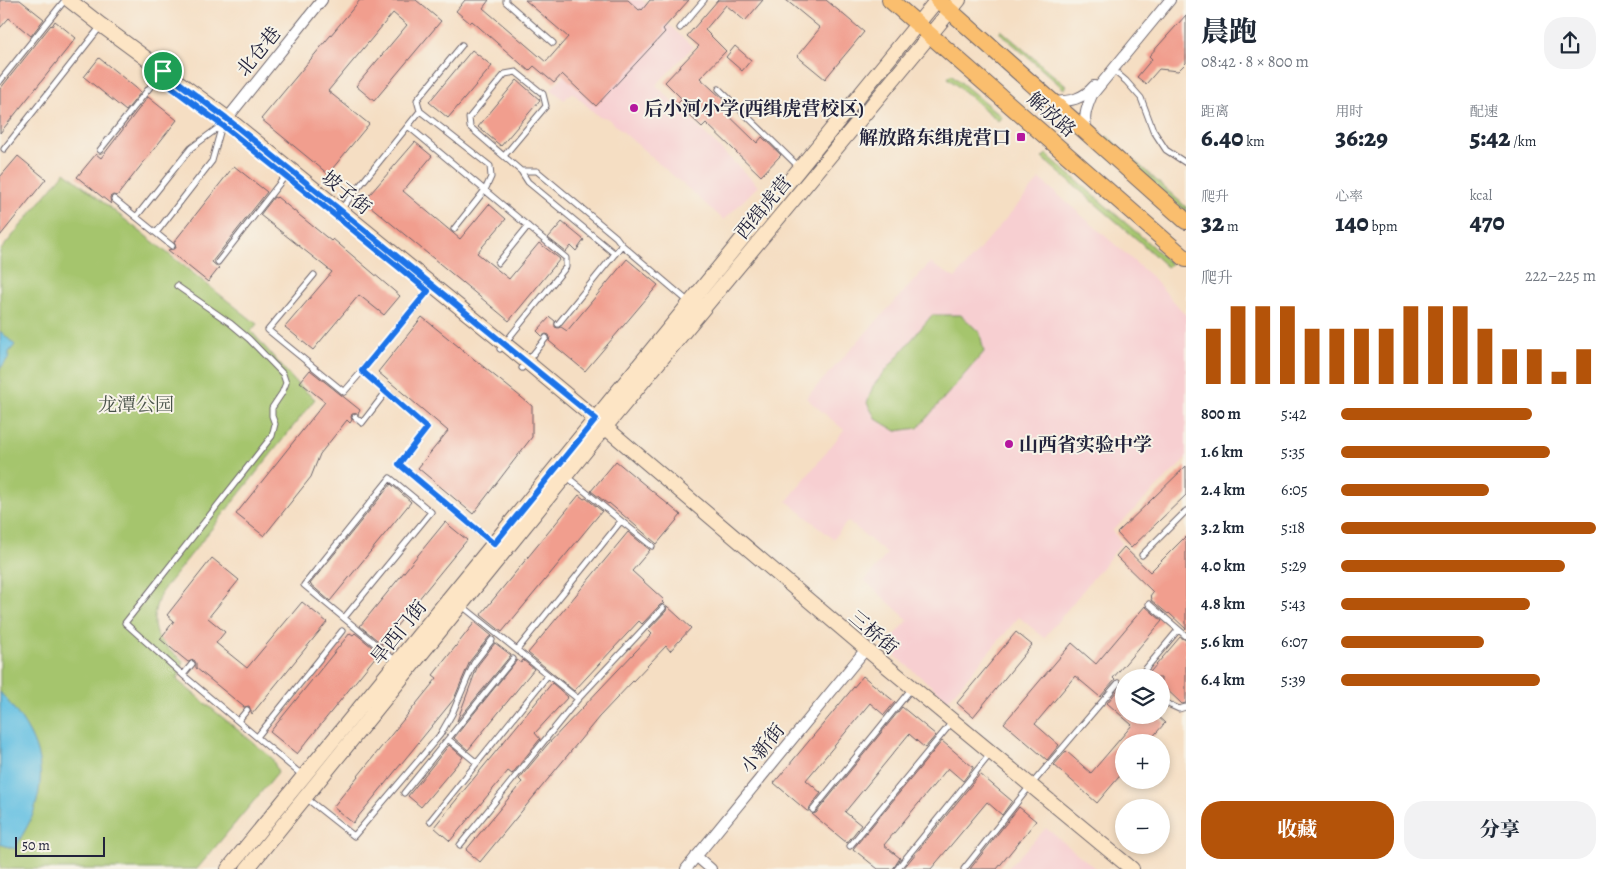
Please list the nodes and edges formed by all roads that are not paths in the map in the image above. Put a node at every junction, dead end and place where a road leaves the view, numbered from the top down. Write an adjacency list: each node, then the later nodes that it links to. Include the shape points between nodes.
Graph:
1 (322, 0): 22 (street, 北仓巷)
2 (506, 0): 14 (lane)
3 (704, 0): 12 (lane)
4 (890, 0): 10 (main road, 解放路)
5 (937, 0): 9 (main road, 解放路); 10 (main road, 西缉虎营)
6 (1164, 0): 20 (street, via 1089,92 1072,101)
7 (1170, 0): 16 (street)
8 (63, 1): 11 (main road, 坡子街); 18 (lane)
9 (955, 6): 13 (main road, 西缉虎营); 20 (main road, 解放路)
10 (917, 24): 13 (main road, 解放路); 29 (main road, 西缉虎营)
11 (99, 28): 17 (main road, 坡子街); 25 (lane)
12 (680, 28)
13 (930, 34): 43 (main road, 解放路); 57 (main road, 西缉虎营)
14 (553, 43)
15 (462, 45): 21 (lane, via 417,100)
16 (1113, 70): 24 (street, via 1092,95 1085,112); 28 (lane, via 1141,98 1153,130 1166,150)
17 (160, 74): 22 (main road, 坡子街); 26 (lane)
18 (0, 80)
19 (719, 89): 29 (lane)
20 (1053, 102): 24 (main road, 解放路)
21 (420, 111): 23 (lane); 32 (lane, via 490,166 491,176)
22 (224, 121): 31 (main road, 坡子街); 35 (lane, via 191,148); 39 (lane, via 212,161)
23 (408, 126): 32 (lane); 34 (lane)
24 (1087, 132): 36 (main road, 解放路)
25 (4, 149)
26 (100, 150)
27 (504, 156): 27 (lane, via 470,127 469,118 505,74 516,72 543,94 546,106); 30 (lane)
28 (1186, 163)
29 (800, 168): 49 (main road, 西缉虎营)
30 (521, 171): 40 (lane, via 537,171); 42 (lane, via 528,182)
31 (288, 173): 34 (main road, 坡子街); 44 (lane)
32 (485, 190): 37 (lane); 38 (lane)
33 (114, 199): 35 (lane)
34 (338, 213): 48 (main road, 坡子街); 52 (main road, 坡子街)
35 (136, 217): 39 (lane)
36 (1186, 221)
37 (528, 226): 45 (lane); 52 (lane, via 566,258 566,267)
38 (454, 229)
39 (156, 233): 41 (lane)
40 (622, 245): 42 (lane); 49 (lane)
41 (172, 246)
42 (615, 254): 50 (lane)
43 (1186, 259)
44 (218, 262)
45 (498, 263)
46 (314, 275): 54 (lane, via 268,330 344,392)
47 (177, 286): 78 (lane, via 249,339 283,374 286,383 272,408 275,424 272,436 125,623)
48 (428, 291): 52 (main road, 坡子街); 54 (lane)
49 (690, 303): 57 (main road, 西缉虎营)
50 (558, 324)
51 (546, 338): 53 (lane)
52 (502, 347): 53 (main road, 坡子街)
53 (524, 365): 57 (main road, 坡子街)
54 (364, 369): 55 (lane, via 362,371)
55 (386, 392): 56 (lane, via 362,422); 61 (lane, via 427,428 399,464)
56 (355, 417)
57 (598, 425): 58 (main road, 旱西门街); 61 (main road, 旱西门街); 73 (main road, 三桥街)
58 (566, 476): 60 (lane); 65 (main road, 旱西门街)
59 (1186, 511): 63 (lane)
60 (621, 521): 62 (lane); 72 (lane)
61 (494, 544): 75 (main road, 旱西门街)
62 (652, 546)
63 (1142, 555)
64 (1149, 604): 68 (lane)
65 (461, 605): 72 (lane); 95 (main road, 旱西门街)
66 (663, 608): 82 (lane)
67 (344, 618): 67 (lane, via 304,584 390,478 431,512); 75 (lane)
68 (1178, 630): 70 (lane); 77 (lane)
69 (342, 631): 88 (lane)
70 (1186, 636)
71 (492, 640): 95 (lane, via 474,663 440,735 354,836)
72 (517, 650): 79 (lane)
73 (864, 652): 81 (main road, 三桥街); 100 (street, 小新街)
74 (513, 659): 89 (lane)
75 (397, 662): 92 (main road, 旱西门街)
76 (192, 664): 78 (lane)
77 (1146, 669)
78 (183, 675): 86 (lane)
79 (548, 675): 82 (lane); 91 (lane)
80 (1115, 688): 93 (lane)
81 (911, 691): 87 (main road, 三桥街); 96 (lane)
82 (578, 699): 98 (lane)
83 (1170, 705): 84 (lane, via 1179,709)
84 (1186, 707)
85 (247, 710): 86 (lane)
86 (238, 722): 88 (lane)
87 (951, 724): 90 (main road, 三桥街); 99 (lane)
88 (256, 737): 92 (lane)
89 (448, 739): 91 (lane); 94 (lane)
90 (988, 755): 93 (main road, 三桥街); 105 (lane)
91 (477, 763): 97 (lane)
92 (304, 777): 101 (main road, 旱西门街)
93 (1029, 788): 106 (lane); 107 (main road, 三桥街); 108 (main road, 三桥街)
94 (404, 793)
95 (306, 797): 102 (main road, 旱西门街)
96 (813, 810)
97 (430, 821)
98 (460, 845)
99 (850, 846)
100 (696, 856): 103 (street, 小新街); 104 (street)
101 (228, 869)
102 (248, 869)
103 (686, 869)
104 (711, 869)
105 (897, 869)
106 (964, 869)
107 (1120, 869)
108 (1132, 869)

